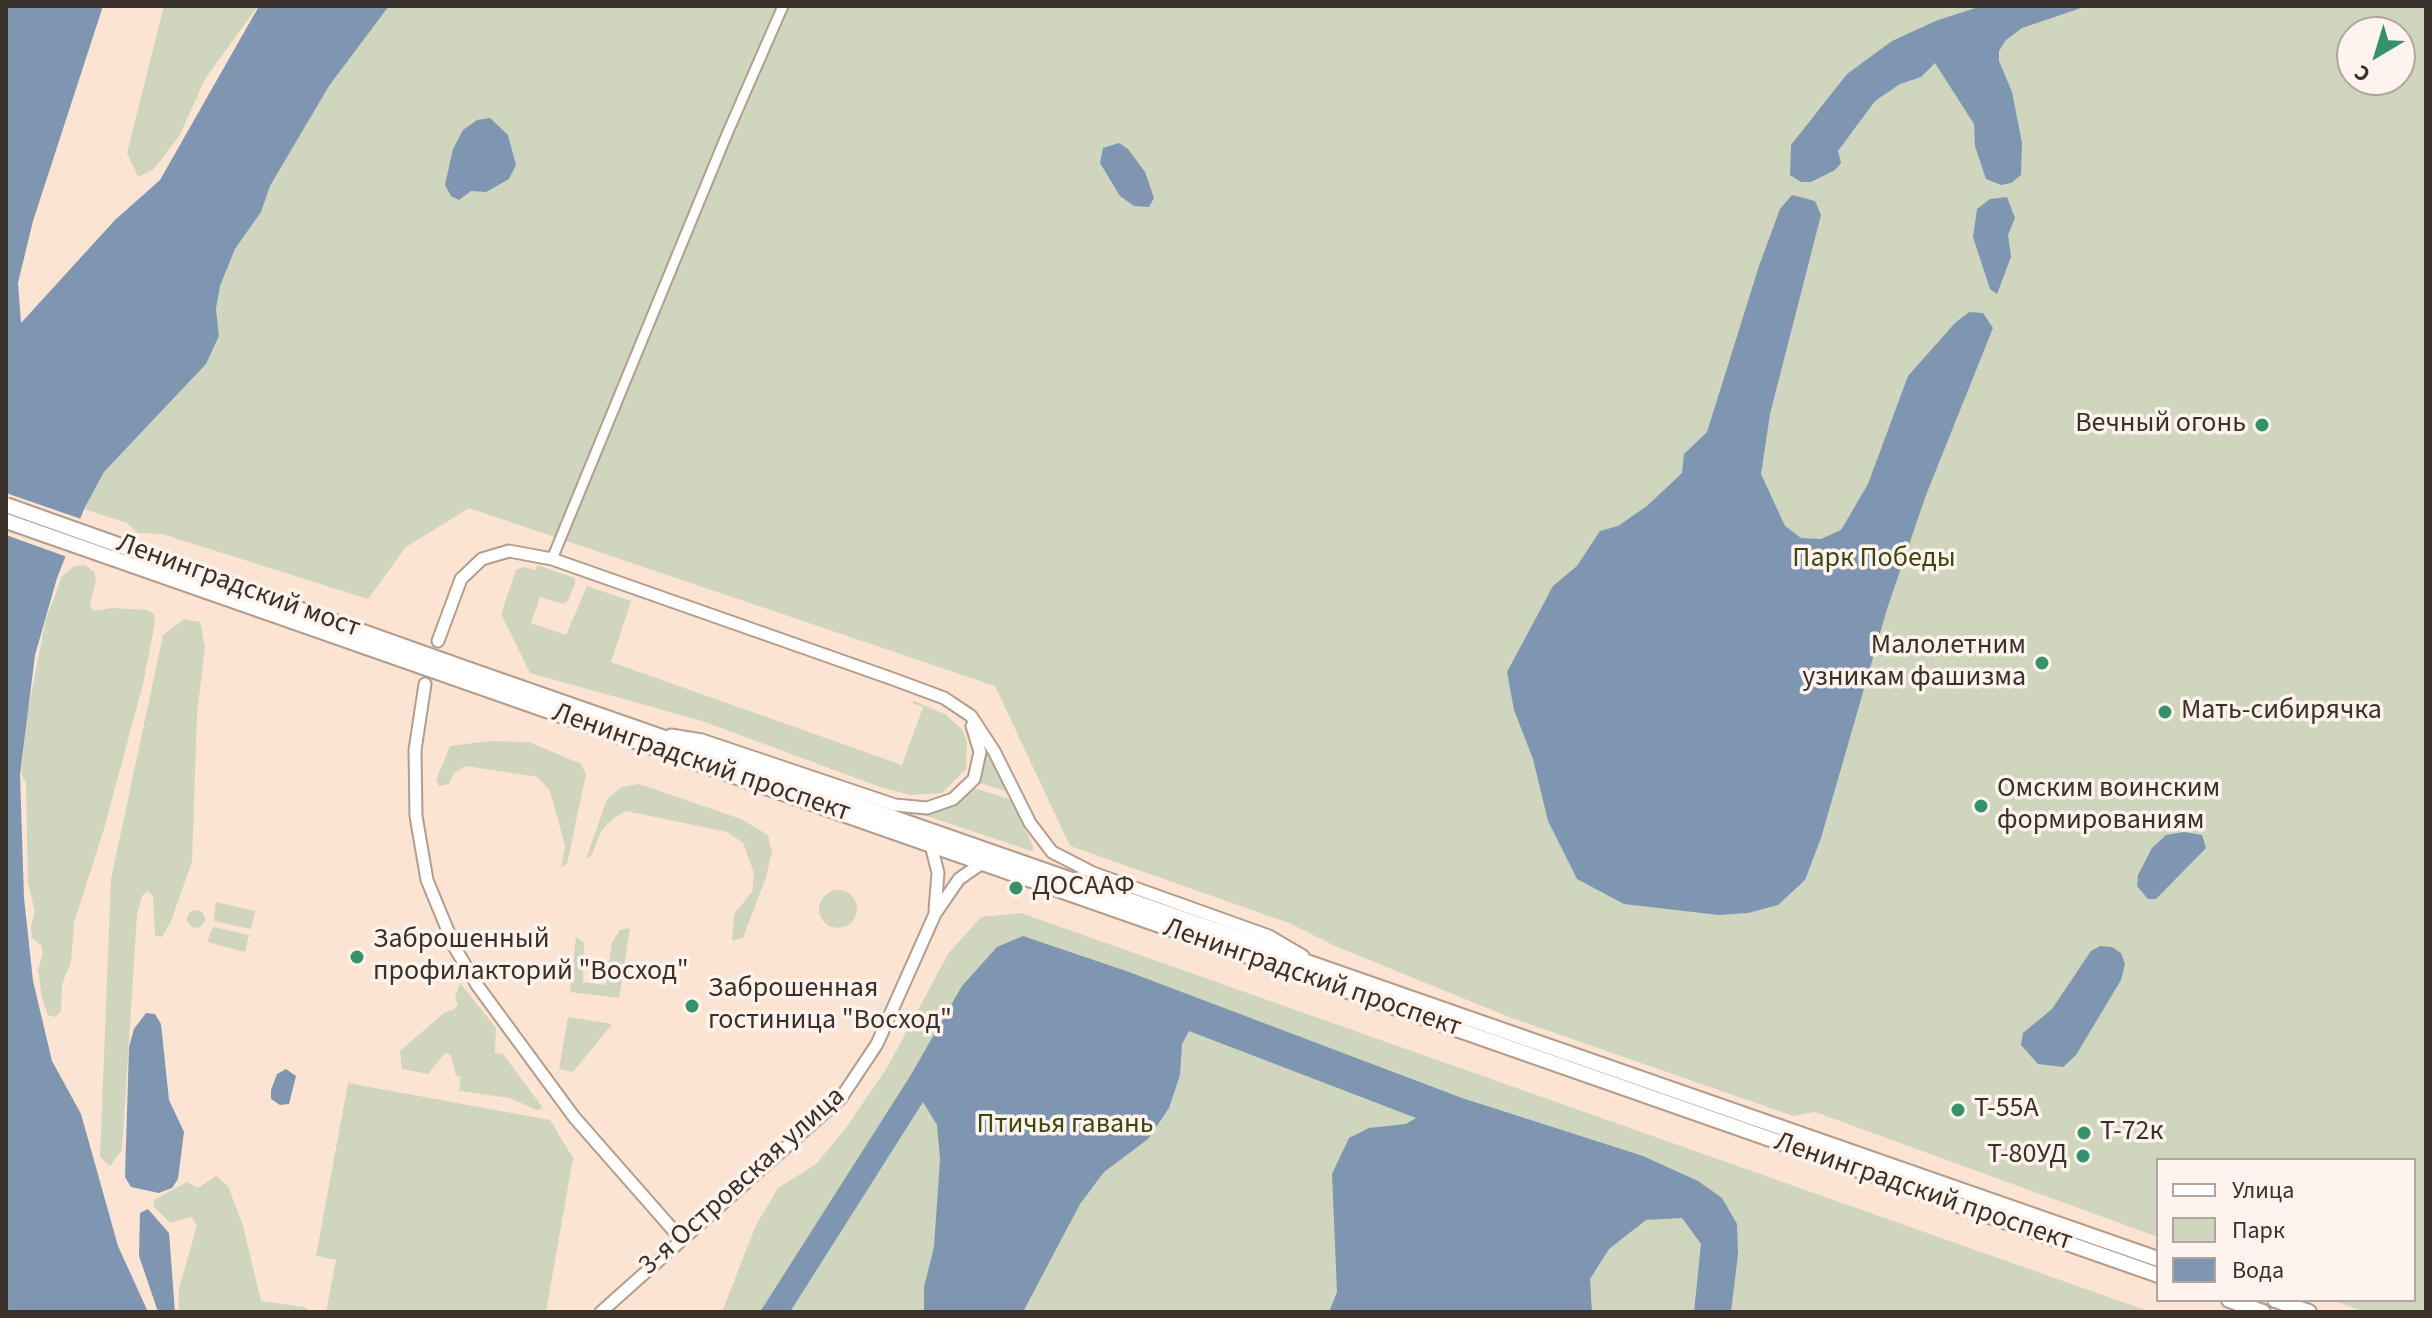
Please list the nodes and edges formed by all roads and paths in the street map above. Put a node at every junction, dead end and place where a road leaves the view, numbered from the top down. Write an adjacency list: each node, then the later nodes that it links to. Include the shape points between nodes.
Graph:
1 (783, 6): 4 (street)
2 (6, 505): 6 (main road, Ленинградский мост, bridge)
3 (6, 521): 6 (main road, Ленинградский мост, bridge)
4 (552, 559): 5 (street, via 509,551 482,559 453,593); 8 (street)
5 (438, 641)
6 (468, 676): 9 (main road, Ленинградский проспект); 10 (main road, Ленинградский проспект)
7 (425, 684): 14 (street, via 415,750 416,816 427,880 449,935 477,985 574,1117)
8 (954, 704): 9 (street, via 975,733 979,761 967,788 927,808 895,805 702,740); 13 (street, via 981,728 1030,823 1052,852 1093,873 1269,936)
9 (648, 732): 13 (main road, Ленинградский проспект)
10 (931, 845): 11 (main road, Ленинградский проспект); 12 (street, via 938,873)
11 (982, 863): 12 (street, via 959,879); 16 (main road, Ленинградский проспект)
12 (935, 914): 14 (street, 3-я Островская улица, via 877,1044 841,1098)
13 (1325, 968): 15 (main road, Ленинградский проспект)
14 (681, 1239): 19 (street, 3-я Островская улица)
15 (2156, 1258)
16 (2156, 1274)
17 (2235, 1302): 20 (main road)
18 (2281, 1302): 21 (main road)
19 (601, 1312)
20 (2263, 1312)
21 (2309, 1312)

